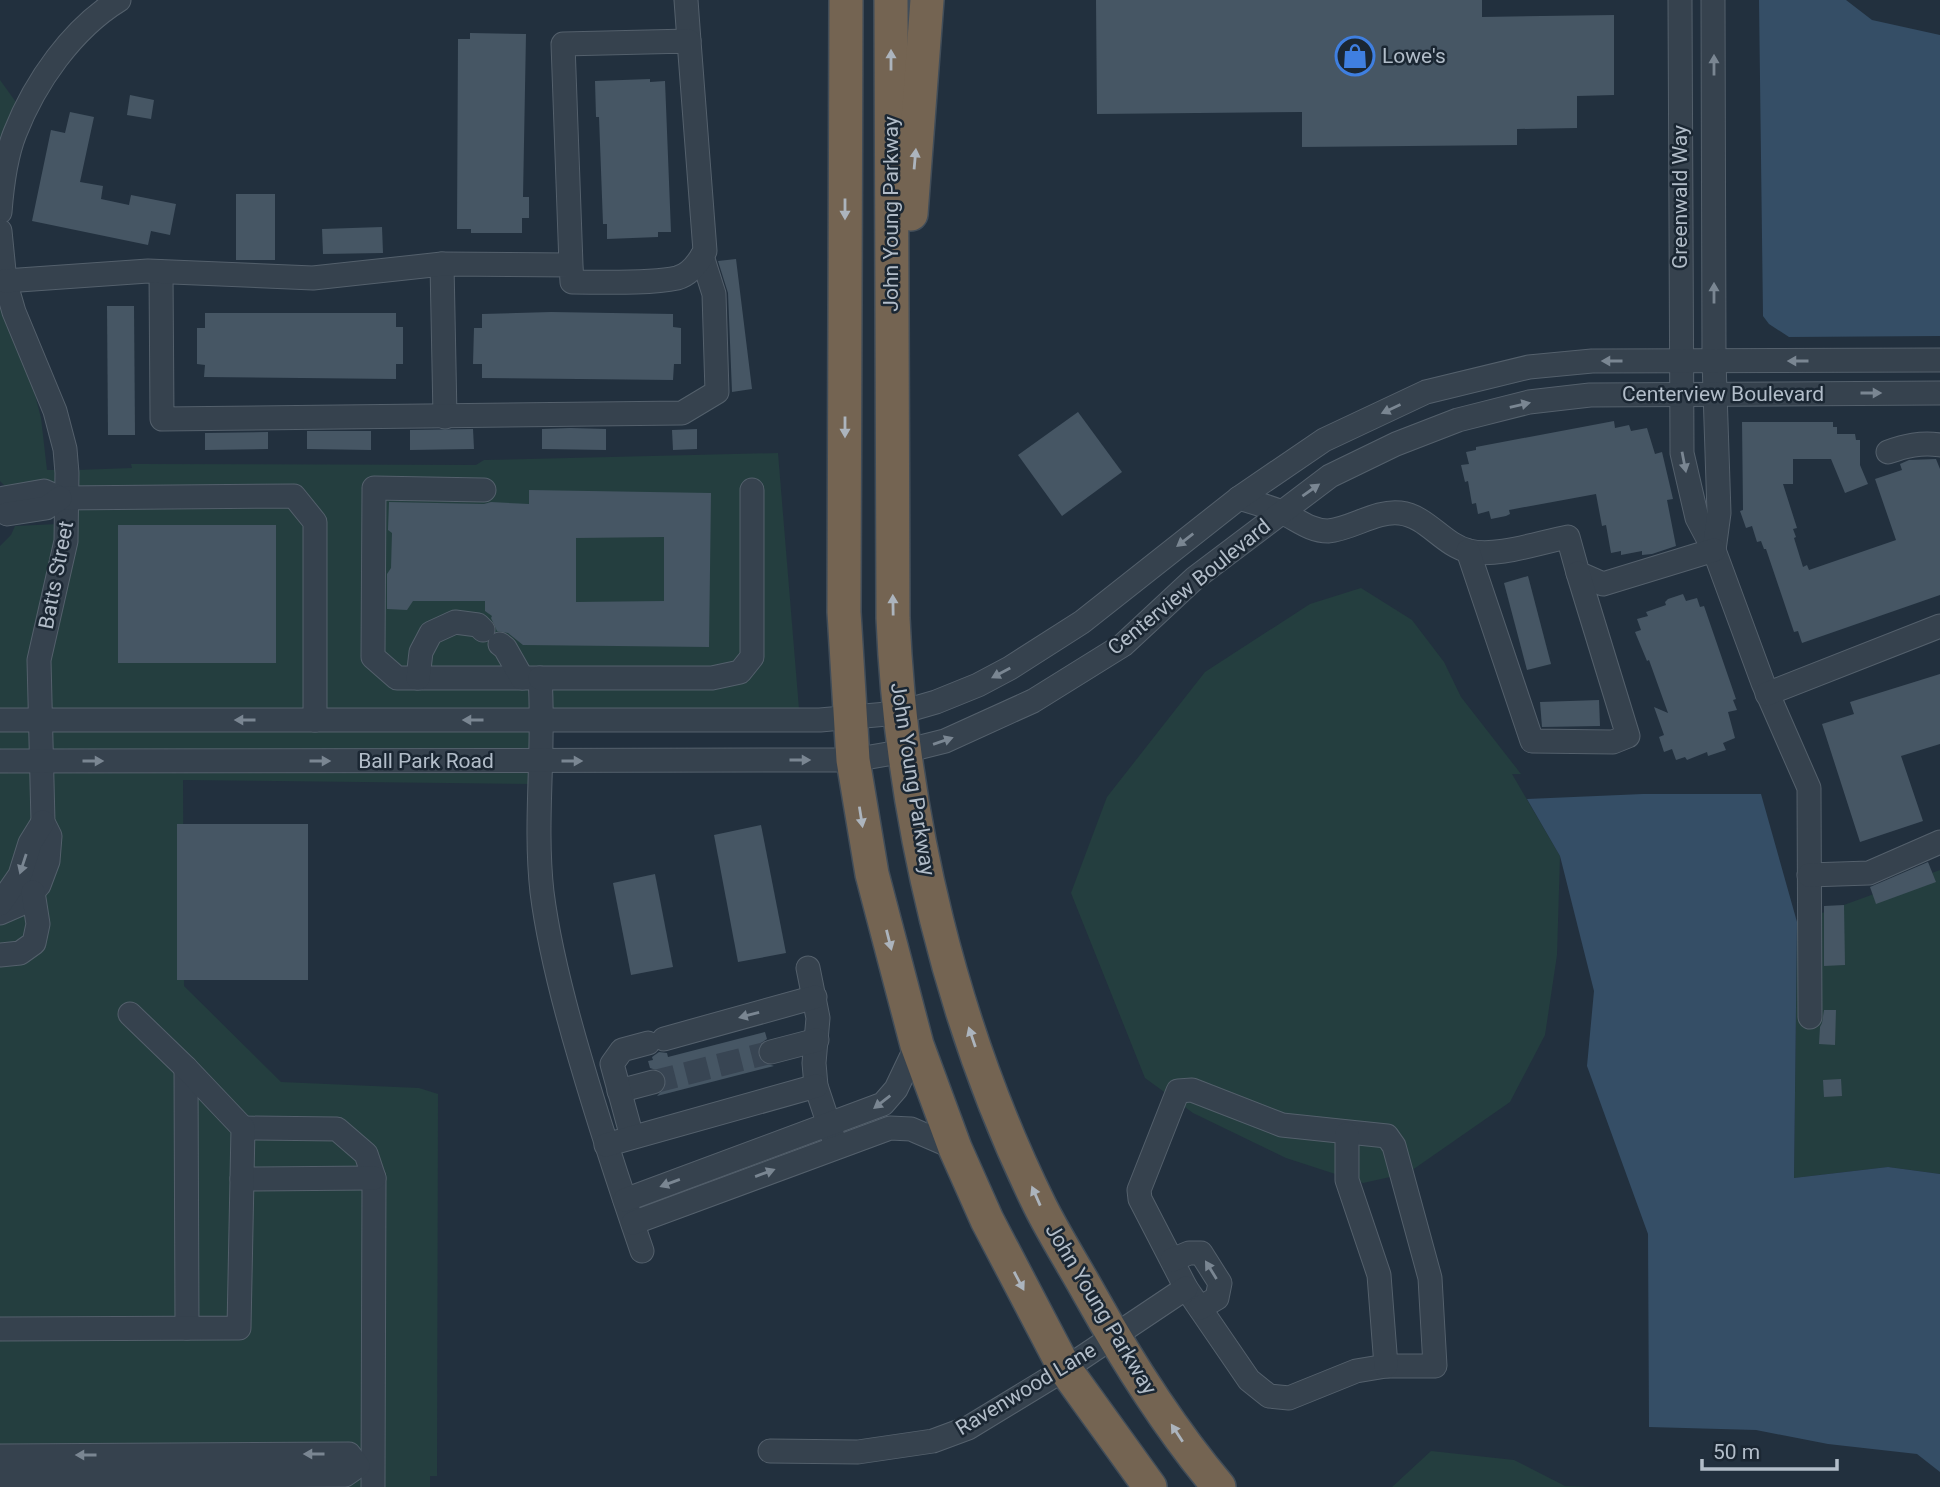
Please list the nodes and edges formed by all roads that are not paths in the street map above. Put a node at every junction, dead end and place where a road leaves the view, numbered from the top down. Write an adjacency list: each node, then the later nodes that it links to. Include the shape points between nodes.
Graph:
1 (119, 0): 11 (street, via 102,10 67,47 35,90 14,135)
2 (686, 0): 9 (street)
3 (825, 0): 10 (highway, via 831,76)
4 (846, 0): 10 (highway)
5 (891, 0): 26 (highway, John Young Parkway, one-way to 5)
6 (927, 0): 26 (highway, one-way to 6)
7 (1680, 0): 19 (street, Greenwald Way)
8 (1713, 0): 20 (street, Greenwald Way, one-way to 8)
9 (689, 41): 13 (street); 15 (street, via 563,44)
10 (845, 140): 42 (highway, one-way to 42, via 844,612)
11 (0, 212)
12 (0, 232): 17 (street, Batts Street)
13 (702, 256): 15 (street, via 680,277 633,281 572,282); 24 (street, via 714,294 717,392 682,413)
14 (442, 264): 15 (street); 16 (street, via 313,278); 24 (street)
15 (571, 265)
16 (162, 272): 17 (street); 24 (street, via 162,419)
17 (5, 281): 30 (street, Batts Street, via 55,411 65,449)
18 (1940, 360): 20 (street, Centerview Boulevard, one-way to 20)
19 (1680, 361): 20 (street, Centerview Boulevard); 22 (street, Greenwald Way); 31 (street, Centerview Boulevard, one-way to 31, via 1529,367 1426,392 1324,440)
20 (1714, 361): 23 (street, Greenwald Way)
21 (1940, 393): 23 (street, Centerview Boulevard, one-way to 21)
22 (1680, 394): 23 (street, Centerview Boulevard); 33 (street, Centerview Boulevard, one-way to 22, via 1330,476 1458,420 1529,402 1590,395); 34 (street, Greenwald Way, one-way to 34, via 1682,453 1696,518)
23 (1715, 394): 34 (street, Greenwald Way, via 1719,513)
24 (444, 417)
25 (1940, 445): 27 (street, via 1907,445)
26 (891, 447): 41 (highway, John Young Parkway, one-way to 26)
27 (1888, 452)
28 (484, 490): 38 (street, via 374,488 373,657 397,678)
29 (752, 490): 39 (street, via 752,657 740,672 712,677)
30 (64, 497): 32 (street, via 44,491); 44 (street, Batts Street, via 66,541 39,660); 45 (street, via 294,496 315,522)
31 (1239, 498): 33 (street); 41 (street, Centerview Boulevard, one-way to 41, via 1082,622 1010,668 978,685)
32 (3, 508)
33 (1281, 512): 35 (street, via 1325,531 1383,514 1404,513); 47 (street, Centerview Boulevard, one-way to 33, via 945,741 1033,701 1123,645 1195,578)
34 (1714, 550): 36 (street, via 1603,584); 40 (street, Greenwald Way)
35 (1468, 551): 36 (street, via 1493,552 1568,537); 36 (street, via 1532,741 1613,741 1629,736)
36 (1578, 573)
37 (1940, 626): 40 (street)
38 (418, 678): 39 (street); 39 (street, via 421,652 431,633 455,622 478,625)
39 (531, 678): 46 (street)
40 (1768, 694): 54 (street, Greenwald Way, via 1808,788)
41 (898, 713): 42 (street, Centerview Boulevard); 47 (highway, John Young Parkway)
42 (849, 718): 46 (street, Ball Park Road); 48 (highway)
43 (0, 720): 44 (street, Ball Park Road)
44 (42, 720): 45 (street, Ball Park Road, one-way to 44); 50 (street, Batts Street)
45 (315, 720): 46 (street, Ball Park Road, one-way to 45)
46 (541, 720): 51 (street)
47 (905, 751): 48 (street, Centerview Boulevard); 86 (highway, John Young Parkway, one-way to 47, via 1040,1206 983,1070 948,968)
48 (853, 760): 51 (street, Ball Park Road, one-way to 48); 64 (highway, one-way to 64, via 872,874)
49 (0, 761): 50 (street, Ball Park Road)
50 (41, 761): 51 (street, Ball Park Road, one-way to 51); 52 (street, Batts Street)
51 (539, 761): 74 (street, via 542,893 570,1023)
52 (43, 822): 55 (street, Batts Street, via 50,836 48,861); 56 (street, one-way to 56, via 30,843 20,875)
53 (1940, 842): 54 (street, via 1869,873)
54 (1809, 875): 62 (street, Greenwald Way)
55 (33, 891): 57 (street, via 23,903); 58 (street, via 38,924 34,943 20,953)
56 (0, 904)
57 (0, 913)
58 (0, 955)
59 (808, 968): 60 (street)
60 (815, 998): 63 (street); 69 (street, one-way to 69, via 622,1050 612,1064)
61 (130, 1014): 66 (street)
62 (1810, 1017)
63 (817, 1040): 65 (street); 68 (street)
64 (917, 1045): 72 (street, one-way to 72, via 896,1089 883,1104); 75 (highway)
65 (771, 1052)
66 (186, 1068): 70 (street); 84 (street)
67 (653, 1082): 69 (street)
68 (816, 1086): 72 (street); 73 (street)
69 (619, 1091): 73 (street)
70 (243, 1128): 76 (street); 77 (street, via 337,1129 366,1154)
71 (1347, 1134): 81 (street, via 1282,1125 1192,1090 1178,1091 1139,1190); 87 (street, via 1347,1180 1379,1275); 87 (street, via 1387,1136 1394,1146 1430,1278 1435,1366)
72 (833, 1136): 75 (street, via 911,1129); 78 (street, one-way to 78); 79 (street, one-way to 72)
73 (632, 1137): 74 (street)
74 (606, 1145): 78 (street)
75 (955, 1148): 88 (highway, one-way to 88)
76 (242, 1178): 77 (street); 84 (street, via 239,1328)
77 (374, 1178): 91 (street)
78 (625, 1200): 79 (street)
79 (633, 1223): 80 (street)
80 (642, 1251)
81 (1172, 1260): 82 (street); 83 (street, one-way to 81, via 1217,1298 1220,1283 1201,1253)
82 (1186, 1288): 83 (street); 86 (street, Ravenwood Lane)
83 (1200, 1308): 87 (street, via 1249,1380 1269,1396 1289,1398 1356,1371)
84 (187, 1328): 85 (street)
85 (0, 1329)
86 (1114, 1336): 88 (street, Ravenwood Lane); 94 (highway, John Young Parkway, one-way to 86, via 1188,1450)
87 (1386, 1366)
88 (1065, 1369): 89 (street, Ravenwood Lane, via 968,1428 933,1441 858,1452); 93 (highway)
89 (770, 1451)
90 (0, 1455): 91 (street, one-way to 90, via 349,1454)
91 (368, 1473): 92 (street)
92 (0, 1478)
93 (1150, 1487)
94 (1219, 1487)

